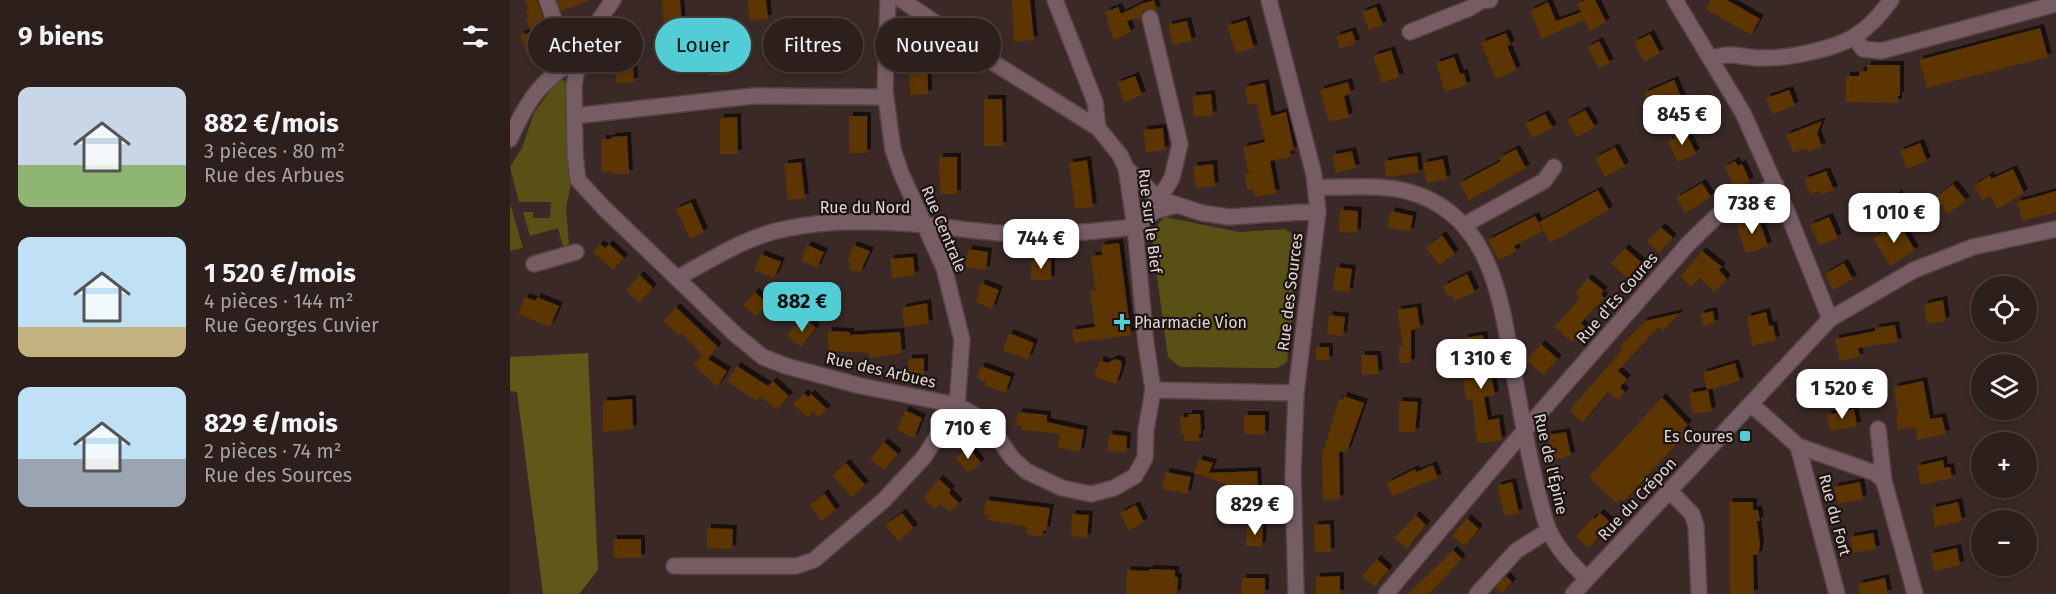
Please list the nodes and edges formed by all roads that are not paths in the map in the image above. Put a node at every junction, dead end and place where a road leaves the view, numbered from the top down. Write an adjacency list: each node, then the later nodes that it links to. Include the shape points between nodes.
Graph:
1 (547, 0): 11 (street)
2 (613, 0): 12 (street, Rue des Arbues)
3 (888, 0): 19 (street, Rue Centrale)
4 (902, 0): 21 (street)
5 (1055, 0): 21 (street, via 1095,102)
6 (1269, 0): 26 (street, Rue des Sources)
7 (1484, 0): 14 (street)
8 (1675, 0): 16 (street)
9 (1891, 0): 15 (street)
10 (2056, 4): 15 (street, via 1881,51 1863,49)
11 (553, 18)
12 (601, 18)
13 (1150, 18): 27 (street, via 1180,144 1172,178)
14 (1410, 32)
15 (1854, 37): 16 (street, via 1806,53 1762,58 1728,53)
16 (1712, 58): 25 (street, via 1743,112)
17 (555, 72): 22 (street, via 524,108)
18 (576, 72): 20 (street, Rue des Arbues)
19 (886, 97): 20 (street, via 753,96); 30 (street, Rue Centrale, via 893,150)
20 (574, 116): 36 (street, Rue des Arbues, via 579,180)
21 (1098, 128): 24 (street, Rue sur le Bief)
22 (510, 139)
23 (1554, 167): 31 (street, via 1544,181)
24 (1126, 168): 27 (street); 32 (street, Rue sur le Bief)
25 (1776, 185): 37 (street); 43 (street, Rue d'Es Coures, via 1719,214 1704,227)
26 (1315, 187): 29 (street, Rue des Sources); 31 (street, Rue de l'Épine, via 1408,191 1451,212)
27 (1159, 199): 28 (street)
28 (1176, 205): 29 (street, via 1228,217); 32 (street, via 1155,212)
29 (1318, 211): 39 (street, Rue des Sources)
30 (925, 225): 32 (street, Rue du Nord, via 1020,234); 36 (street, Rue du Nord, via 861,222 784,229 746,243); 41 (street, Rue Centrale, via 944,268 962,340)
31 (1464, 225): 43 (street, Rue de l'Épine, via 1496,284)
32 (1135, 227): 38 (street, Rue sur le Bief)
33 (2056, 229): 37 (street, Rue du Crépon, via 1973,247 1924,266)
34 (576, 252): 35 (street)
35 (534, 264)
36 (677, 278): 41 (street, Rue des Arbues, via 763,357 861,386)
37 (1830, 320): 40 (street, Rue du Crépon)
38 (1153, 390): 39 (street); 41 (street, Rue des Arbues, via 1146,458 1135,476 1114,488 1091,494 1062,488 1026,471 987,422)
39 (1296, 393): 50 (street, Rue des Sources)
40 (1751, 404): 44 (street); 46 (street, Rue du Crépon)
41 (957, 405): 48 (street, Rue Centrale, via 924,457 884,500 814,560 796,566)
42 (1878, 429): 45 (street)
43 (1524, 431): 47 (street, Rue de l'Épine); 51 (street, Rue d'Es Coures)
44 (1798, 446): 45 (street, via 1875,473); 55 (street, Rue du Fort)
45 (1884, 481): 56 (street)
46 (1669, 490): 49 (street, Rue du Crépon); 54 (street, via 1692,514 1696,526)
47 (1549, 530): 49 (street, Rue de l'Épine, via 1568,560); 52 (street, via 1516,550)
48 (674, 566)
49 (1587, 579): 53 (street, Rue du Crépon)
50 (1296, 594)
51 (1386, 594)
52 (1477, 594)
53 (1574, 594)
54 (1699, 594)
55 (1837, 594)
56 (1915, 594)

